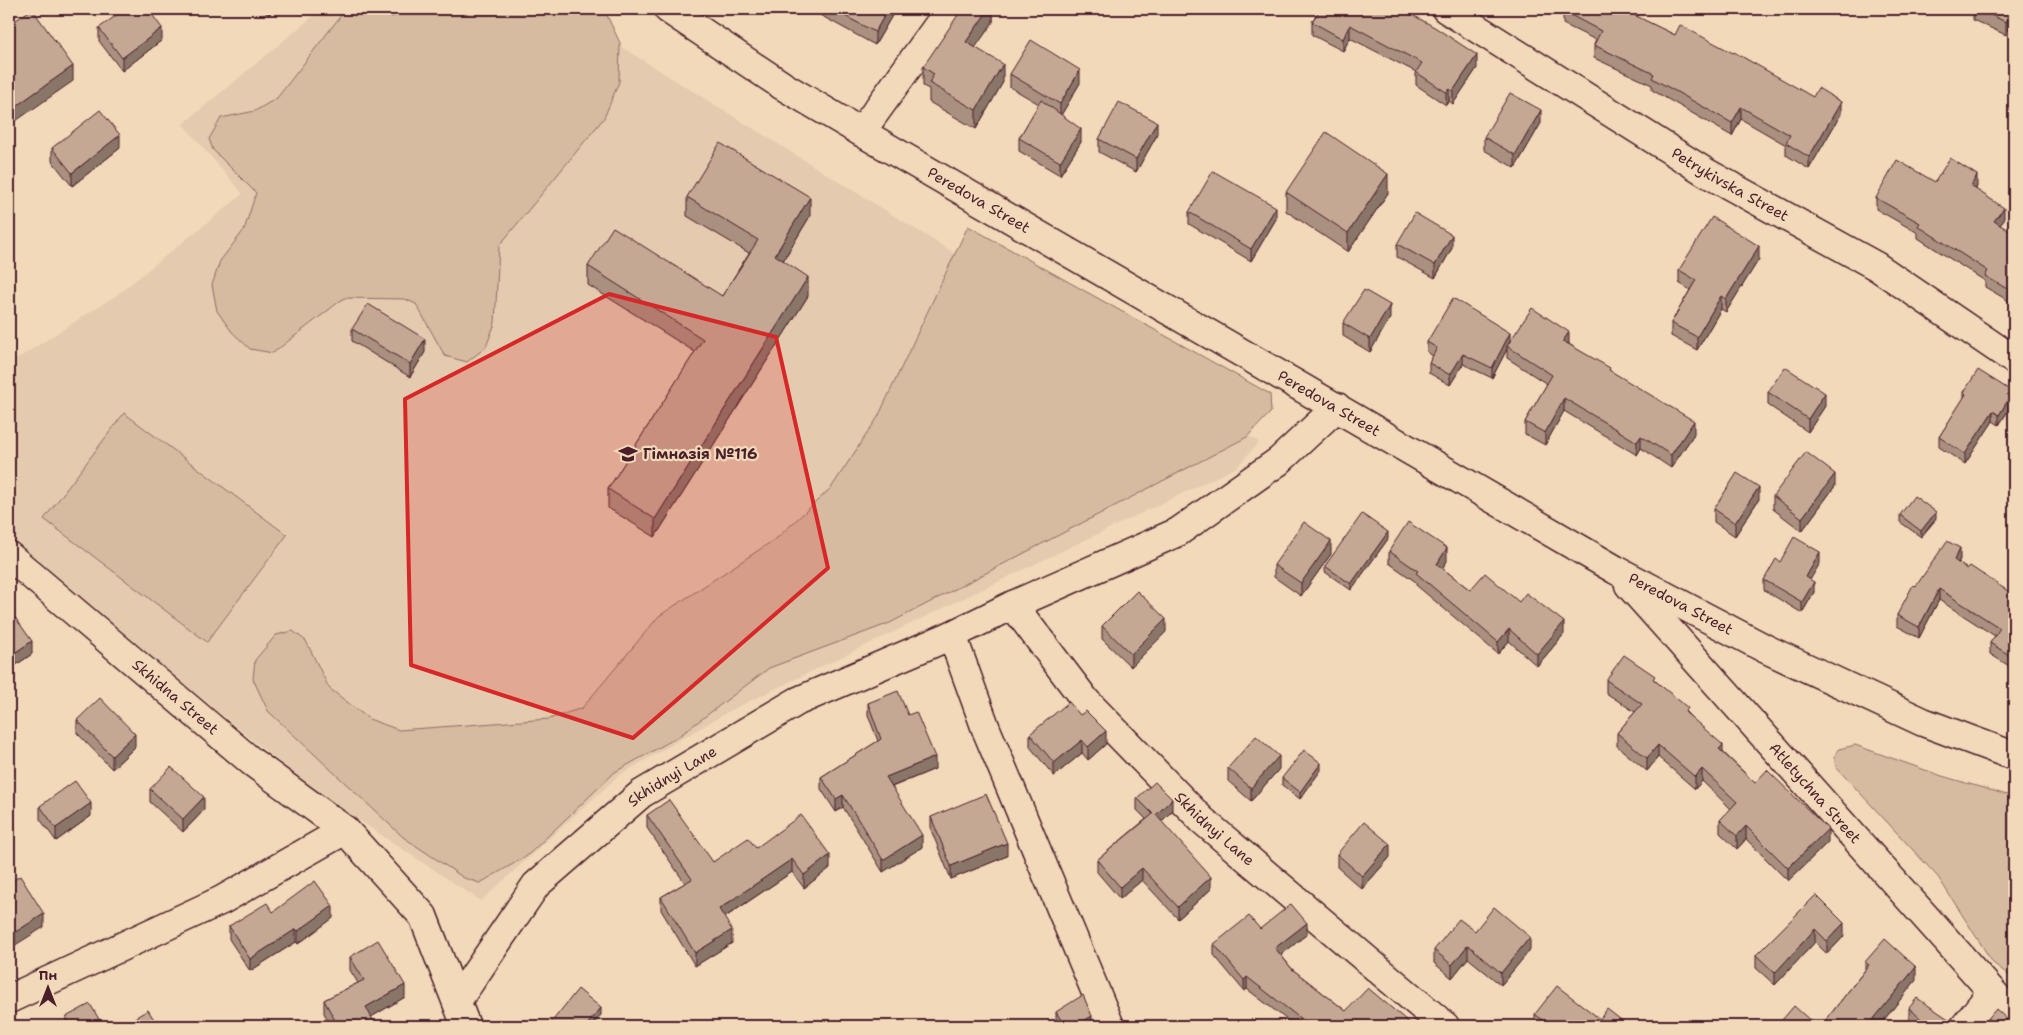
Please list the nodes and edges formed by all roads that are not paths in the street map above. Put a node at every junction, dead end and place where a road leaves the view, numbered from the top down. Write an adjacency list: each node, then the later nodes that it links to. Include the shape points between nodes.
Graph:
1 (668, 9): 4 (street, Peredova Street, via 783,86)
2 (950, 9): 4 (street)
3 (1446, 9): 5 (street, Petrykivska Street, via 1707,173 1876,266)
4 (861, 132): 6 (street, Peredova Street)
5 (2014, 360)
6 (1337, 407): 8 (street, Peredova Street); 9 (street, Skhidnyi Lane, via 1279,461 1178,532)
7 (9, 556): 12 (street, Skhidna Street, via 252,762)
8 (1616, 570): 11 (street, Peredova Street, via 1766,649 1896,710); 13 (street, Atletychna Street)
9 (1013, 605): 10 (street, Skhidnyi Lane); 19 (street, Skhidnyi Lane, via 1086,701 1202,820)
10 (952, 635): 15 (street, Skhidnyi Lane, via 798,701 641,794 536,885); 18 (street, via 986,729)
11 (2014, 756)
12 (345, 830): 14 (street, via 222,900); 15 (street, Skhidna Street, via 423,916)
13 (1991, 993): 16 (street, Atletychna Street); 20 (street)
14 (9, 999)
15 (457, 1001): 17 (street, Skhidna Street)
16 (2014, 1016)
17 (466, 1026)
18 (1110, 1026)
19 (1445, 1026)
20 (1965, 1026)

